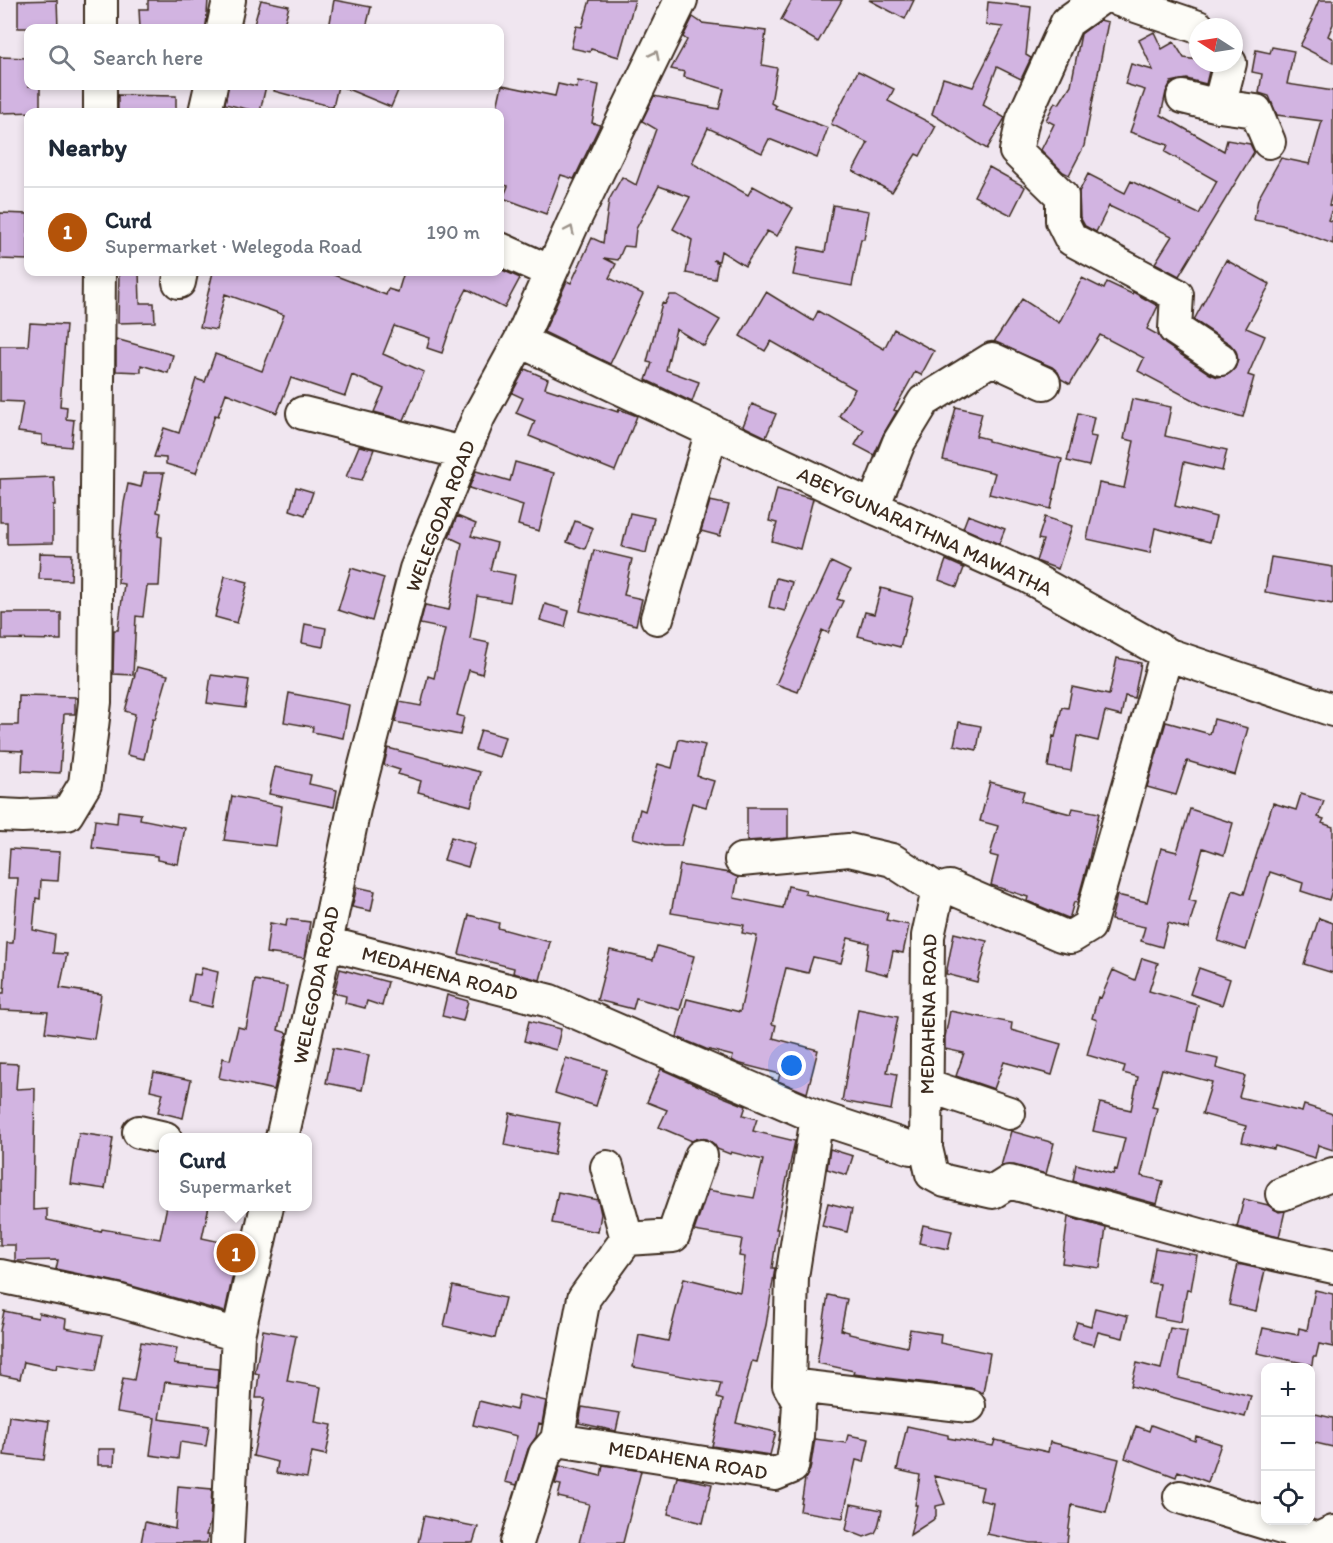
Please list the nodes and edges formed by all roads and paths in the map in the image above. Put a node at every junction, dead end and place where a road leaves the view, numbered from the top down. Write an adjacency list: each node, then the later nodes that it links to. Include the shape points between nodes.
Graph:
1 (101, 0): 6 (street)
2 (230, 0): 7 (street)
3 (681, 0): 18 (street, WELEGODA ROAD, one-way to 3)
4 (1098, 0): 21 (street, via 1066,22 1023,119 1016,151 1062,196 1062,221 1071,239 1178,295 1175,328)
5 (1119, 0): 8 (street)
6 (101, 24)
7 (224, 24)
8 (1189, 24)
9 (1228, 72): 13 (street)
10 (100, 90): 14 (street)
11 (210, 90): 15 (street)
12 (1183, 97): 13 (street)
13 (1219, 106): 16 (street, via 1256,111)
14 (100, 108)
15 (206, 108)
16 (1269, 142)
17 (504, 251): 18 (street)
18 (551, 272): 20 (street, WELEGODA ROAD)
19 (99, 276): 30 (street, via 95,702 86,784 67,814)
20 (520, 341): 24 (street, ABEYGUNARATHNA MAWATHA); 25 (street, WELEGODA ROAD)
21 (1220, 359)
22 (1044, 383): 26 (street, via 992,359 924,401 899,442)
23 (303, 413): 25 (street)
24 (712, 431): 26 (street, ABEYGUNARATHNA MAWATHA); 27 (street)
25 (463, 453): 33 (street, WELEGODA ROAD, via 416,569 355,804)
26 (873, 507): 28 (street, ABEYGUNARATHNA MAWATHA, via 1027,576)
27 (657, 618)
28 (1169, 655): 29 (street, ABEYGUNARATHNA MAWATHA); 32 (street, via 1089,926 1071,937 1060,935 949,887)
29 (1333, 710)
30 (0, 815)
31 (741, 860): 32 (street, via 849,850 892,860)
32 (938, 890): 34 (street, MEDAHENA ROAD, via 928,936)
33 (326, 943): 36 (street, MEDAHENA ROAD, via 550,1001); 37 (street, WELEGODA ROAD)
34 (926, 1085): 35 (street); 38 (street, MEDAHENA ROAD)
35 (1009, 1113)
36 (818, 1117): 38 (street, MEDAHENA ROAD, via 911,1148); 48 (street, MEDAHENA ROAD, via 792,1277)
37 (283, 1133)
38 (926, 1148): 45 (street, via 932,1174 945,1181 993,1192 1009,1182 1243,1247)
39 (701, 1156): 44 (street, via 673,1236)
40 (607, 1167): 44 (street)
41 (1333, 1174): 42 (street)
42 (1282, 1194)
43 (266, 1211): 47 (street)
44 (627, 1239): 50 (street, via 584,1298)
45 (1333, 1267)
46 (0, 1276): 47 (street, via 116,1300)
47 (238, 1335): 53 (street)
48 (789, 1385): 49 (street); 50 (street, MEDAHENA ROAD, via 799,1402 797,1436 792,1467 775,1474)
49 (969, 1406)
50 (556, 1440): 54 (street, via 545,1454)
51 (1180, 1497): 52 (street, via 1318,1539)
52 (1333, 1533)
53 (228, 1543)
54 (517, 1543)

